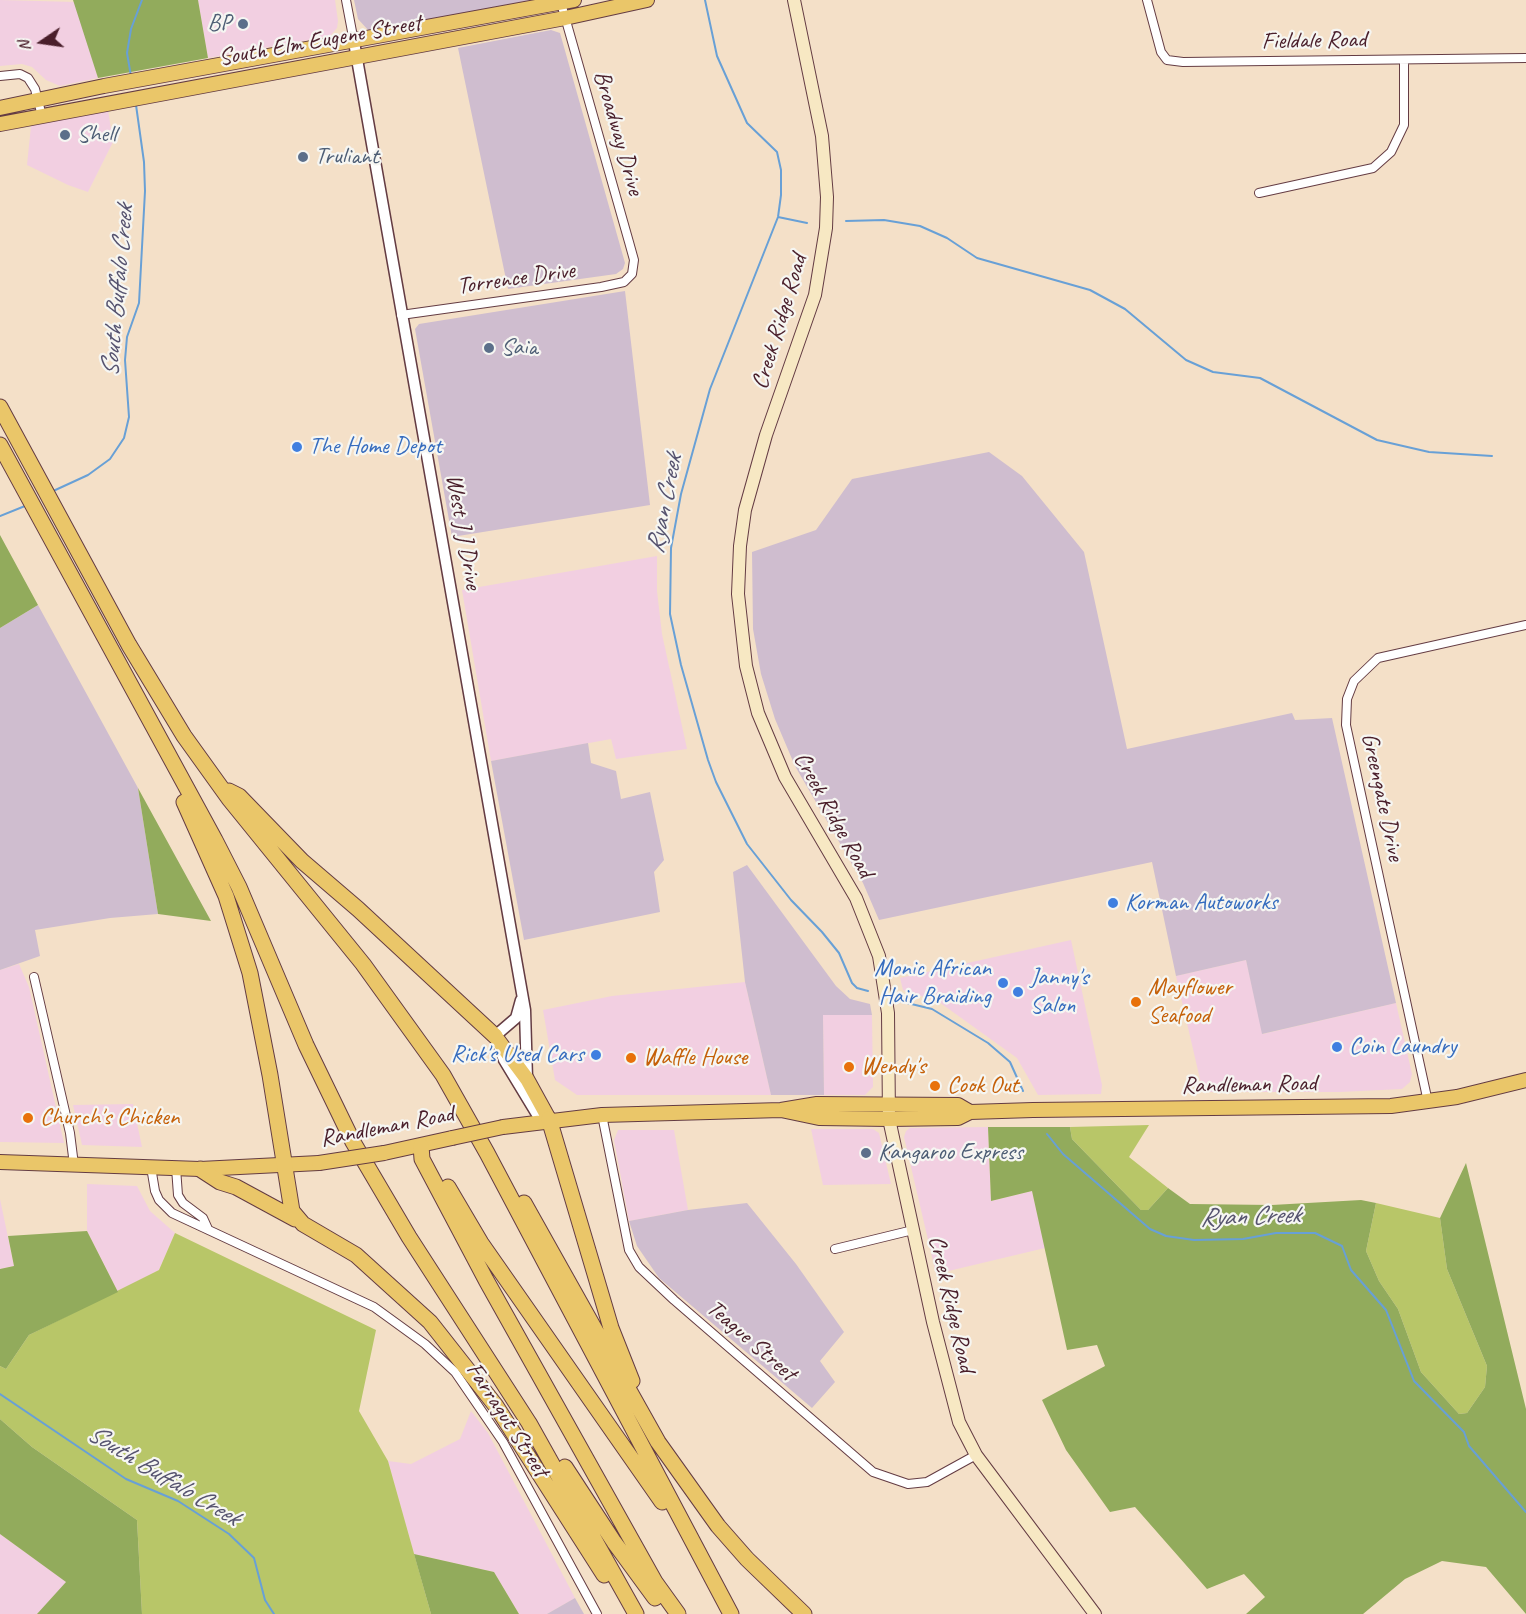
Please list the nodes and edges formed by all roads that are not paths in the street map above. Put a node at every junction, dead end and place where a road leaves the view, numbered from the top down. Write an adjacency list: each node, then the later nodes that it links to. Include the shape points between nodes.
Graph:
1 (346, 0): 7 (street)
2 (647, 0): 6 (main road, South Elm Eugene Street)
3 (794, 0): 30 (main road, Creek Ridge Road, via 823,144 826,228 815,295 749,489 740,546 739,618 751,688 766,735 785,777 856,898 875,944 888,1013)
4 (1147, 0): 10 (street, Fieldale Road, via 1161,52 1167,60)
5 (567, 1): 6 (street, Broadway Drive); 7 (main road, South Elm Eugene Street)
6 (565, 18): 8 (main road, South Elm Eugene Street); 17 (street, Broadway Drive, via 634,260)
7 (354, 42): 8 (street, West J J Drive); 12 (main road, South Elm Eugene Street)
8 (357, 58): 14 (main road, South Elm Eugene Street); 18 (street, West J J Drive)
9 (1526, 58): 10 (street, Fieldale Road)
10 (1404, 60): 16 (street, via 1404,125 1391,152 1373,168)
11 (0, 76): 12 (street, via 25,75 33,82)
12 (38, 100): 13 (main road, South Elm Eugene Street); 14 (street)
13 (0, 108)
14 (42, 116): 15 (main road, South Elm Eugene Street)
15 (0, 124)
16 (1259, 193)
17 (632, 274): 18 (street, Torrence Drive, via 624,282 601,287)
18 (401, 315): 25 (street, West J J Drive)
19 (0, 407): 23 (highway, via 155,691)
20 (0, 445): 22 (highway)
21 (1526, 625): 29 (street, Greengate Drive, via 1378,658 1354,681 1347,699 1346,725)
22 (177, 769): 37 (highway, via 184,803 226,896 250,974); 45 (highway, via 239,887 306,1045 353,1142)
23 (219, 786): 26 (highway, via 239,796 302,861); 34 (highway, via 402,1015 443,1075)
24 (34, 976): 36 (street)
25 (521, 994): 26 (street, West J J Drive, via 518,1015); 27 (street, West J J Drive, via 526,1018)
26 (495, 1036): 27 (main road, West J J Drive); 32 (street, via 504,1060)
27 (527, 1079): 32 (main road, West J J Drive)
28 (1526, 1080): 29 (main road, Randleman Road)
29 (1428, 1102): 30 (main road, Randleman Road, via 1391,1106 970,1112 958,1118)
30 (889, 1112): 31 (main road, Randleman Road, via 819,1118 781,1110); 43 (main road, Creek Ridge Road)
31 (602, 1115): 32 (main road, Randleman Road); 47 (street, Teague Street, via 629,1250 639,1267 674,1300 873,1472 908,1484 927,1482)
32 (545, 1120): 33 (main road, Randleman Road, bridge); 46 (highway, via 611,1328)
33 (421, 1146): 37 (main road, Randleman Road, bridge); 48 (highway, via 482,1243 627,1449); 53 (highway, via 422,1159 486,1280 655,1582)
34 (487, 1153): 46 (highway, via 509,1176); 48 (highway)
35 (0, 1162): 36 (main road, Randleman Road)
36 (74, 1165): 38 (main road, Randleman Road)
37 (283, 1166): 40 (main road, Randleman Road); 41 (highway, via 288,1201)
38 (151, 1167): 39 (main road, Randleman Road); 42 (street, Farragut Street, via 155,1191 165,1207)
39 (176, 1168): 40 (main road, Randleman Road); 42 (street, Farragut Street, via 178,1195 203,1218)
40 (200, 1169): 41 (highway)
41 (303, 1224): 50 (highway, via 356,1255 430,1322 496,1406)
42 (208, 1229): 49 (street, Farragut Street, via 374,1307 425,1344 455,1372 503,1442)
43 (913, 1230): 44 (street); 47 (main road, Creek Ridge Road, via 947,1383 958,1422)
44 (836, 1249)
45 (529, 1423): 51 (highway); 52 (highway, via 561,1461 614,1542)
46 (658, 1442): 55 (highway, via 718,1526)
47 (976, 1455): 56 (main road, Creek Ridge Road)
48 (717, 1588): 54 (highway)
49 (597, 1614)
50 (627, 1614)
51 (636, 1614)
52 (669, 1614)
53 (678, 1614)
54 (731, 1614)
55 (804, 1614)
56 (1095, 1614)

